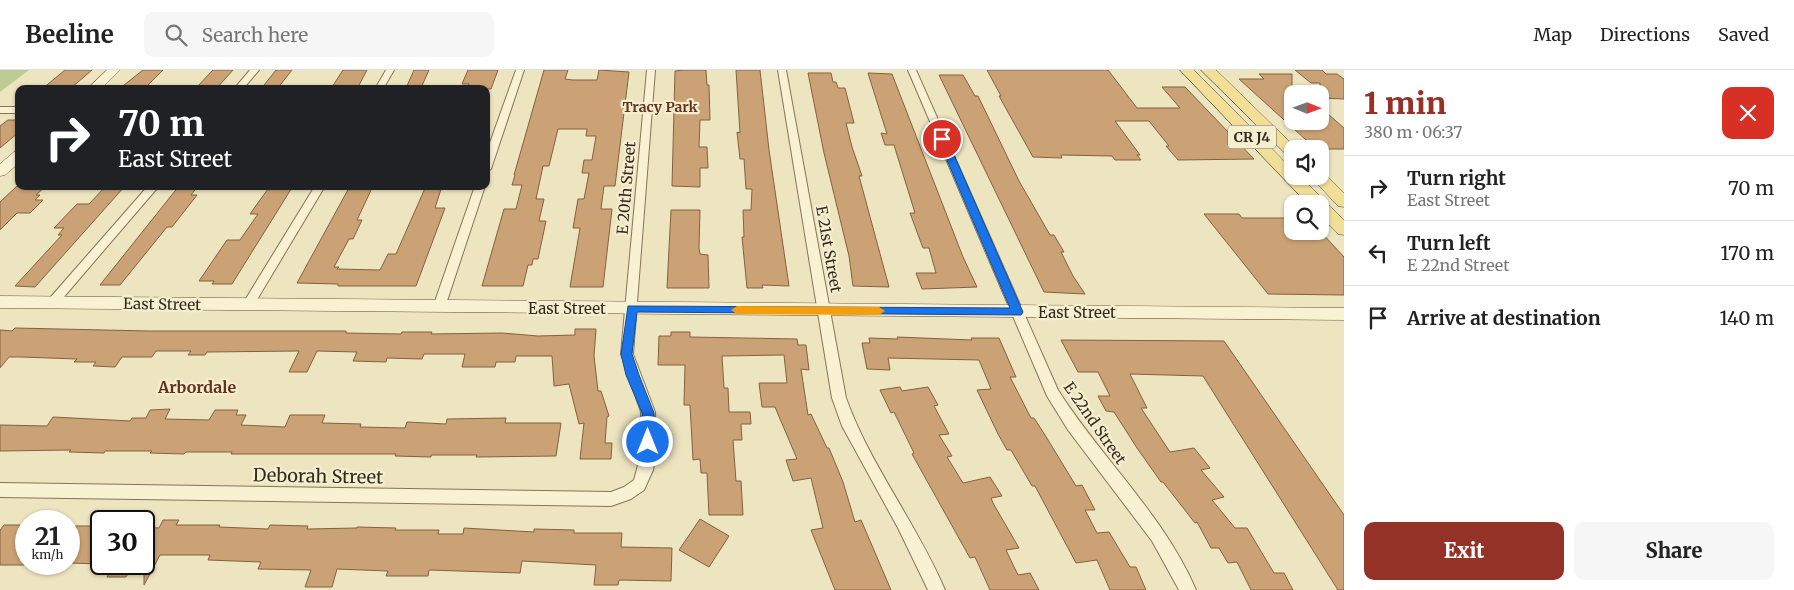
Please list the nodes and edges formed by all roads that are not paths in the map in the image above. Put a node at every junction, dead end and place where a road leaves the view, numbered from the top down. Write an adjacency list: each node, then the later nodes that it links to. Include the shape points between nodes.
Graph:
1 (114, 70): 10 (street)
2 (255, 70): 11 (street)
3 (390, 70): 12 (street)
4 (520, 70): 16 (street)
5 (651, 70): 31 (street, E 20th Street)
6 (782, 70): 32 (street, E 21st Street)
7 (912, 70): 33 (street, E 22nd Street)
8 (1186, 70): 23 (main road, CR J4)
9 (1208, 70): 15 (main road, CR J4)
10 (97, 85)
11 (242, 85)
12 (381, 85)
13 (0, 110): 14 (street)
14 (15, 110)
15 (1284, 144)
16 (490, 157)
17 (15, 159): 18 (street)
18 (0, 172)
19 (1327, 185): 24 (main road)
20 (151, 190): 28 (street)
21 (318, 190): 29 (street)
22 (479, 190): 30 (street)
23 (1309, 195)
24 (1344, 202)
25 (1329, 215): 26 (main road, CR J4)
26 (1344, 230)
27 (0, 302): 28 (street, East Street)
28 (53, 302): 29 (street, East Street)
29 (248, 305): 30 (street, East Street)
30 (439, 307): 31 (street, East Street)
31 (632, 308): 32 (street, East Street); 36 (street, E 20th Street, via 627,354 650,427 646,470)
32 (823, 310): 33 (street, East Street); 37 (street, E 21st Street, via 839,398 849,426 904,523)
33 (1018, 312): 34 (street, East Street); 38 (street, E 22nd Street, via 1052,392 1073,426 1158,536)
34 (1344, 314)
35 (0, 490): 36 (street, Deborah Street, via 611,499)
36 (633, 490)
37 (937, 590)
38 (1188, 590)

